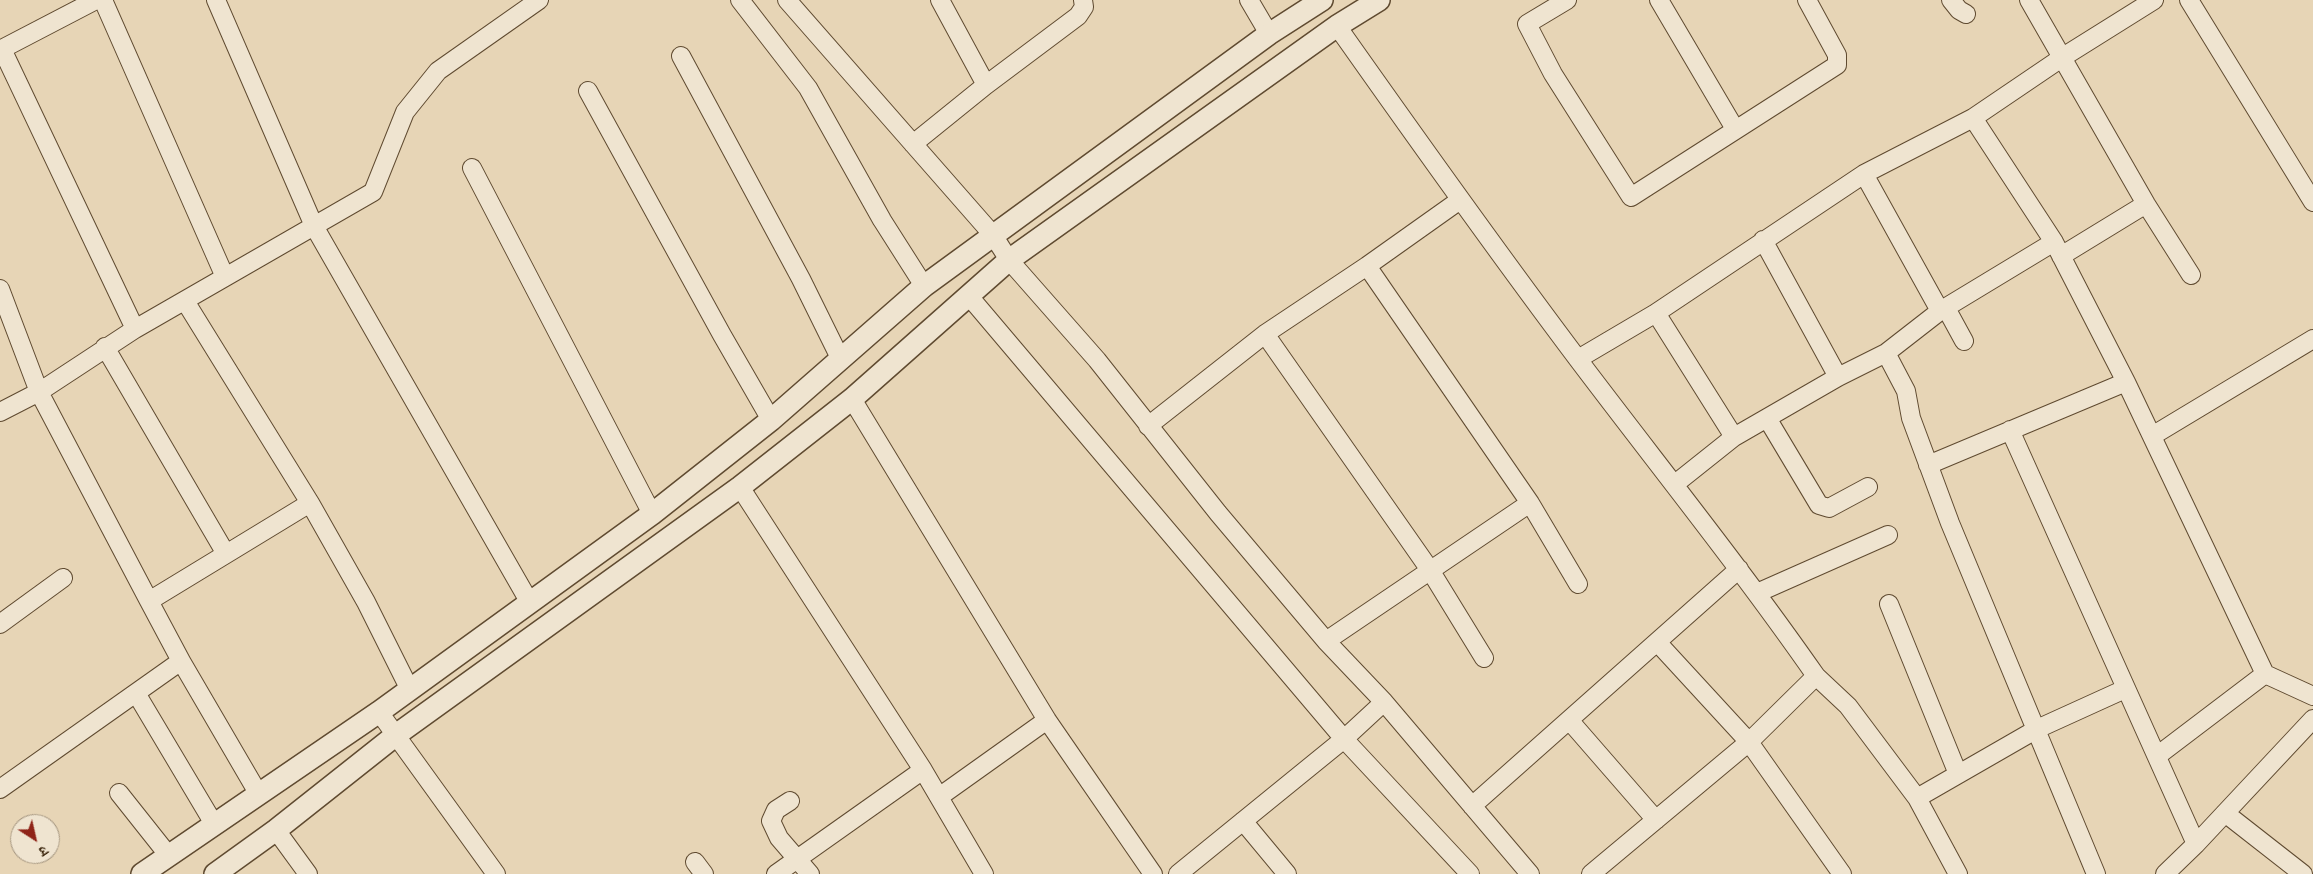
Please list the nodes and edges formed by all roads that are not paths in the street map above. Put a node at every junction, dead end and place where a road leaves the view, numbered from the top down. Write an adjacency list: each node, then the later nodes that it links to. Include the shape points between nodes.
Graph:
1 (96, 0): 19 (street)
2 (103, 0): 43 (street)
3 (216, 0): 36 (street)
4 (539, 0): 36 (street, via 438,71 405,112 373,192)
5 (740, 0): 44 (street, via 808,88 882,220)
6 (787, 0): 30 (street)
7 (940, 0): 26 (street)
8 (1083, 0): 26 (street, via 1084,7 1078,16)
9 (1249, 0): 22 (street)
10 (1322, 0): 22 (street)
11 (1379, 0): 21 (street)
12 (1567, 0): 29 (street, via 1527,24 1553,74 1631,197)
13 (1659, 0): 29 (street)
14 (1807, 0): 29 (street, via 1837,55 1837,65)
15 (1951, 0): 20 (street)
16 (2029, 0): 25 (street)
17 (2154, 0): 25 (street)
18 (2189, 0): 34 (street)
19 (74, 5): 23 (street)
20 (1966, 14)
21 (1337, 26): 33 (street); 40 (street)
22 (1269, 34): 37 (street)
23 (1, 50): 50 (street)
24 (681, 56): 56 (street)
25 (2063, 57): 28 (street); 35 (street)
26 (986, 85): 30 (street)
27 (588, 91): 64 (street)
28 (1973, 118): 32 (street); 39 (street)
29 (1735, 129)
30 (913, 144): 37 (street)
31 (472, 168): 75 (street)
32 (1864, 174): 38 (street); 48 (street)
33 (1460, 200): 41 (street); 57 (street)
34 (2313, 202)
35 (2146, 204): 39 (street); 42 (street)
36 (314, 226): 43 (street); 84 (street)
37 (993, 235): 40 (street); 44 (street)
38 (1763, 240): 49 (street); 58 (street)
39 (2058, 249): 48 (street); 59 (street)
40 (1009, 260): 46 (street); 65 (street, via 1097,360)
41 (1367, 266): 51 (street); 73 (street)
42 (2190, 275)
43 (225, 278): 47 (street)
44 (924, 286): 56 (street)
45 (0, 288): 60 (street)
46 (968, 295): 61 (street); 104 (street)
47 (185, 301): 50 (street); 74 (street)
48 (1943, 310): 53 (street); 55 (street)
49 (1656, 313): 57 (street); 68 (street)
50 (135, 329): 54 (street)
51 (1265, 334): 65 (street); 79 (street)
52 (2313, 339): 67 (street)
53 (1964, 341)
54 (105, 347): 60 (street); 77 (street)
55 (1886, 354): 58 (street); 69 (street, via 1906,391 1911,418)
56 (841, 360): 64 (street)
57 (1578, 360): 70 (street)
58 (1838, 377): 63 (street)
59 (2126, 382): 66 (street); 67 (street)
60 (39, 392): 62 (street); 83 (street)
61 (852, 398): 71 (street); 100 (street)
62 (0, 412)
63 (1767, 418): 68 (street); 72 (street, via 1819,505 1829,508)
64 (771, 420): 75 (street)
65 (1148, 426): 87 (street)
66 (2010, 430): 69 (street); 93 (street)
67 (2152, 436): 91 (street)
68 (1734, 437): 70 (street)
69 (1928, 465): 102 (street)
70 (1674, 484): 78 (street)
71 (740, 487): 103 (street); 107 (street)
72 (1868, 487)
73 (1530, 502): 79 (street); 81 (street)
74 (310, 503): 77 (street); 94 (street, via 366,602)
75 (652, 514): 84 (street)
76 (1888, 535): 82 (street)
77 (226, 554): 83 (street)
78 (1739, 569): 82 (street); 88 (street)
79 (1430, 570): 87 (street); 89 (street)
80 (63, 578): 86 (street)
81 (1578, 584)
82 (1757, 593): 92 (street)
83 (149, 601): 90 (street)
84 (530, 603): 94 (street)
85 (1889, 604): 108 (street)
86 (0, 624)
87 (1326, 641): 97 (street)
88 (1657, 642): 101 (street); 105 (street)
89 (1484, 658)
90 (181, 661): 95 (street); 111 (street)
91 (2265, 674): 96 (street); 106 (street)
92 (1816, 676): 105 (street); 113 (street, via 1848,706)
93 (2125, 689): 102 (street); 106 (street)
94 (410, 690): 98 (street)
95 (136, 693): 109 (street); 119 (street)
96 (2313, 696)
97 (1384, 702): 104 (street); 115 (street)
98 (379, 712): 103 (street); 111 (street)
99 (2313, 719): 116 (street)
100 (1047, 720): 112 (street); 131 (street)
101 (1569, 720): 115 (street); 117 (street)
102 (2037, 729): 108 (street); 139 (street)
103 (396, 735): 120 (street); 127 (street)
104 (1344, 739): 118 (street); 134 (street)
105 (1750, 742): 117 (street); 137 (street)
106 (2157, 756): 121 (street)
107 (923, 770): 112 (street); 123 (street)
108 (1958, 774): 113 (street)
109 (0, 789)
110 (119, 793): 122 (street)
111 (258, 793): 119 (street)
112 (939, 797): 130 (street)
113 (1917, 798): 138 (street)
114 (790, 801): 123 (street, via 776,810 771,821 779,838)
115 (1472, 806): 135 (street)
116 (2225, 813): 121 (street); 141 (street)
117 (1656, 820): 136 (street)
118 (1243, 821): 132 (street); 133 (street)
119 (214, 824): 122 (street)
120 (276, 830): 125 (street); 126 (street)
121 (2196, 844): 140 (street)
122 (169, 856): 124 (street)
123 (797, 859): 128 (street); 129 (street)
124 (142, 874)
125 (216, 874)
126 (308, 874)
127 (496, 874)
128 (776, 874)
129 (810, 874)
130 (984, 874)
131 (1153, 874)
132 (1178, 874)
133 (1287, 874)
134 (1470, 874)
135 (1530, 874)
136 (1590, 874)
137 (1842, 874)
138 (1958, 874)
139 (2096, 874)
140 (2165, 874)
141 (2303, 874)

